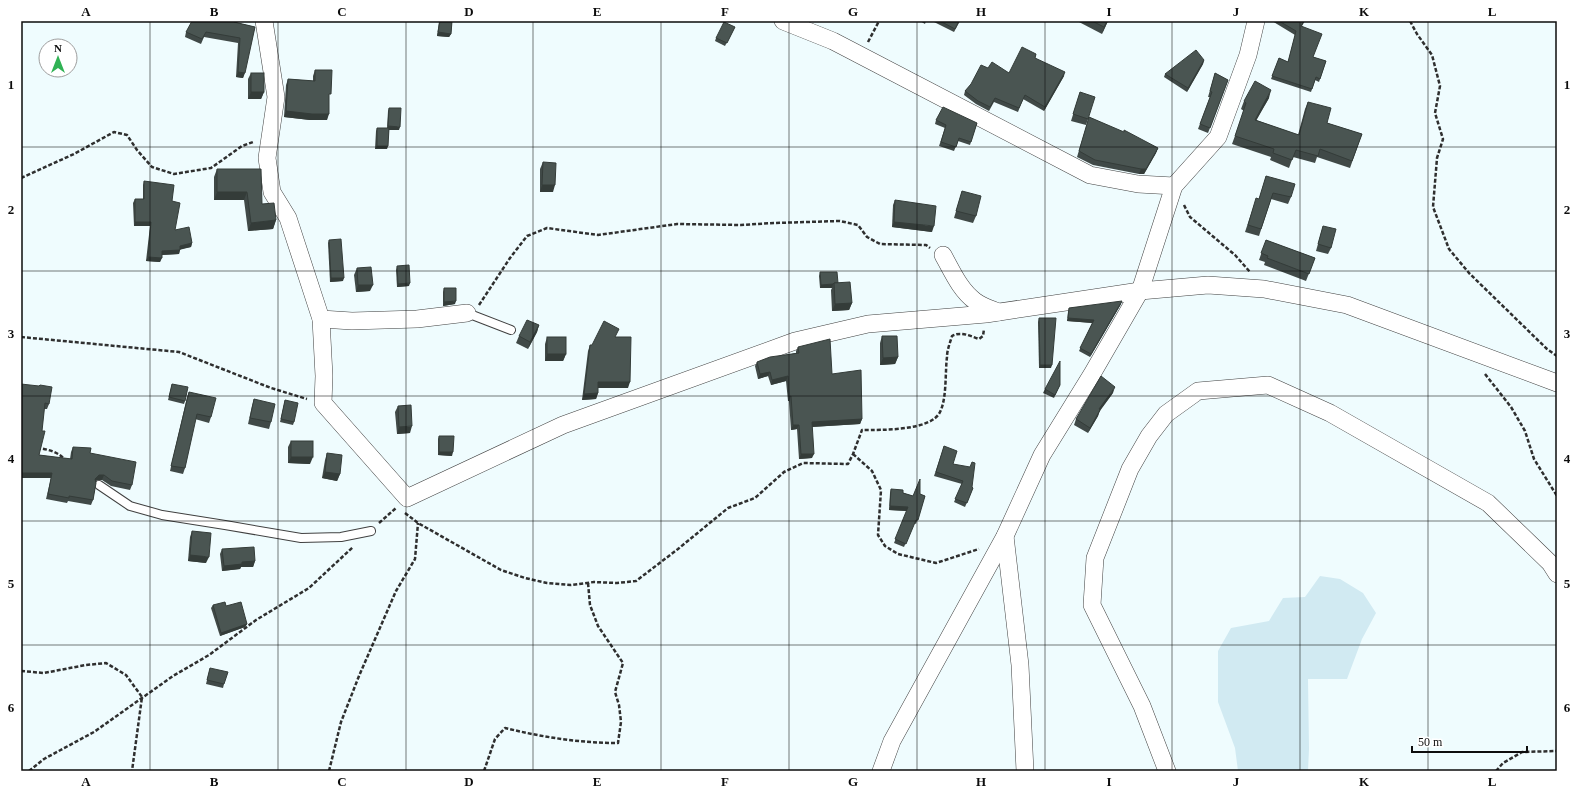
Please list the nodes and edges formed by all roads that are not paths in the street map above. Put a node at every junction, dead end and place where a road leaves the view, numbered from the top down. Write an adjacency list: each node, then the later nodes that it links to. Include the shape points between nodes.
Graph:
1 (264, 21): 9 (street, via 276,97 267,158 272,192 288,218)
2 (783, 21): 4 (street, via 833,41 1090,175 1138,184)
3 (1256, 21): 4 (street, via 1248,55 1218,137)
4 (1174, 186): 6 (street)
5 (943, 255): 8 (street, via 957,281 976,302)
6 (1140, 291): 8 (street); 11 (street, via 1208,285 1264,289 1347,305); 14 (street, via 1042,455)
7 (466, 313): 9 (street, via 417,319); 10 (lane)
8 (992, 313): 9 (street, via 868,324 795,341 563,425 407,498 323,403)
9 (321, 319)
10 (511, 330)
11 (1557, 383)
12 (99, 485): 13 (lane, via 130,506 162,515 225,526 301,538 342,537)
13 (371, 531)
14 (1005, 536): 16 (street, via 892,742); 17 (street, via 1020,665)
15 (1557, 574): 18 (street, via 1550,563 1488,503 1330,413 1268,385 1198,391 1166,414 1149,436 1130,469 1095,558 1092,605 1142,706)
16 (881, 771)
17 (1025, 771)
18 (1166, 771)

